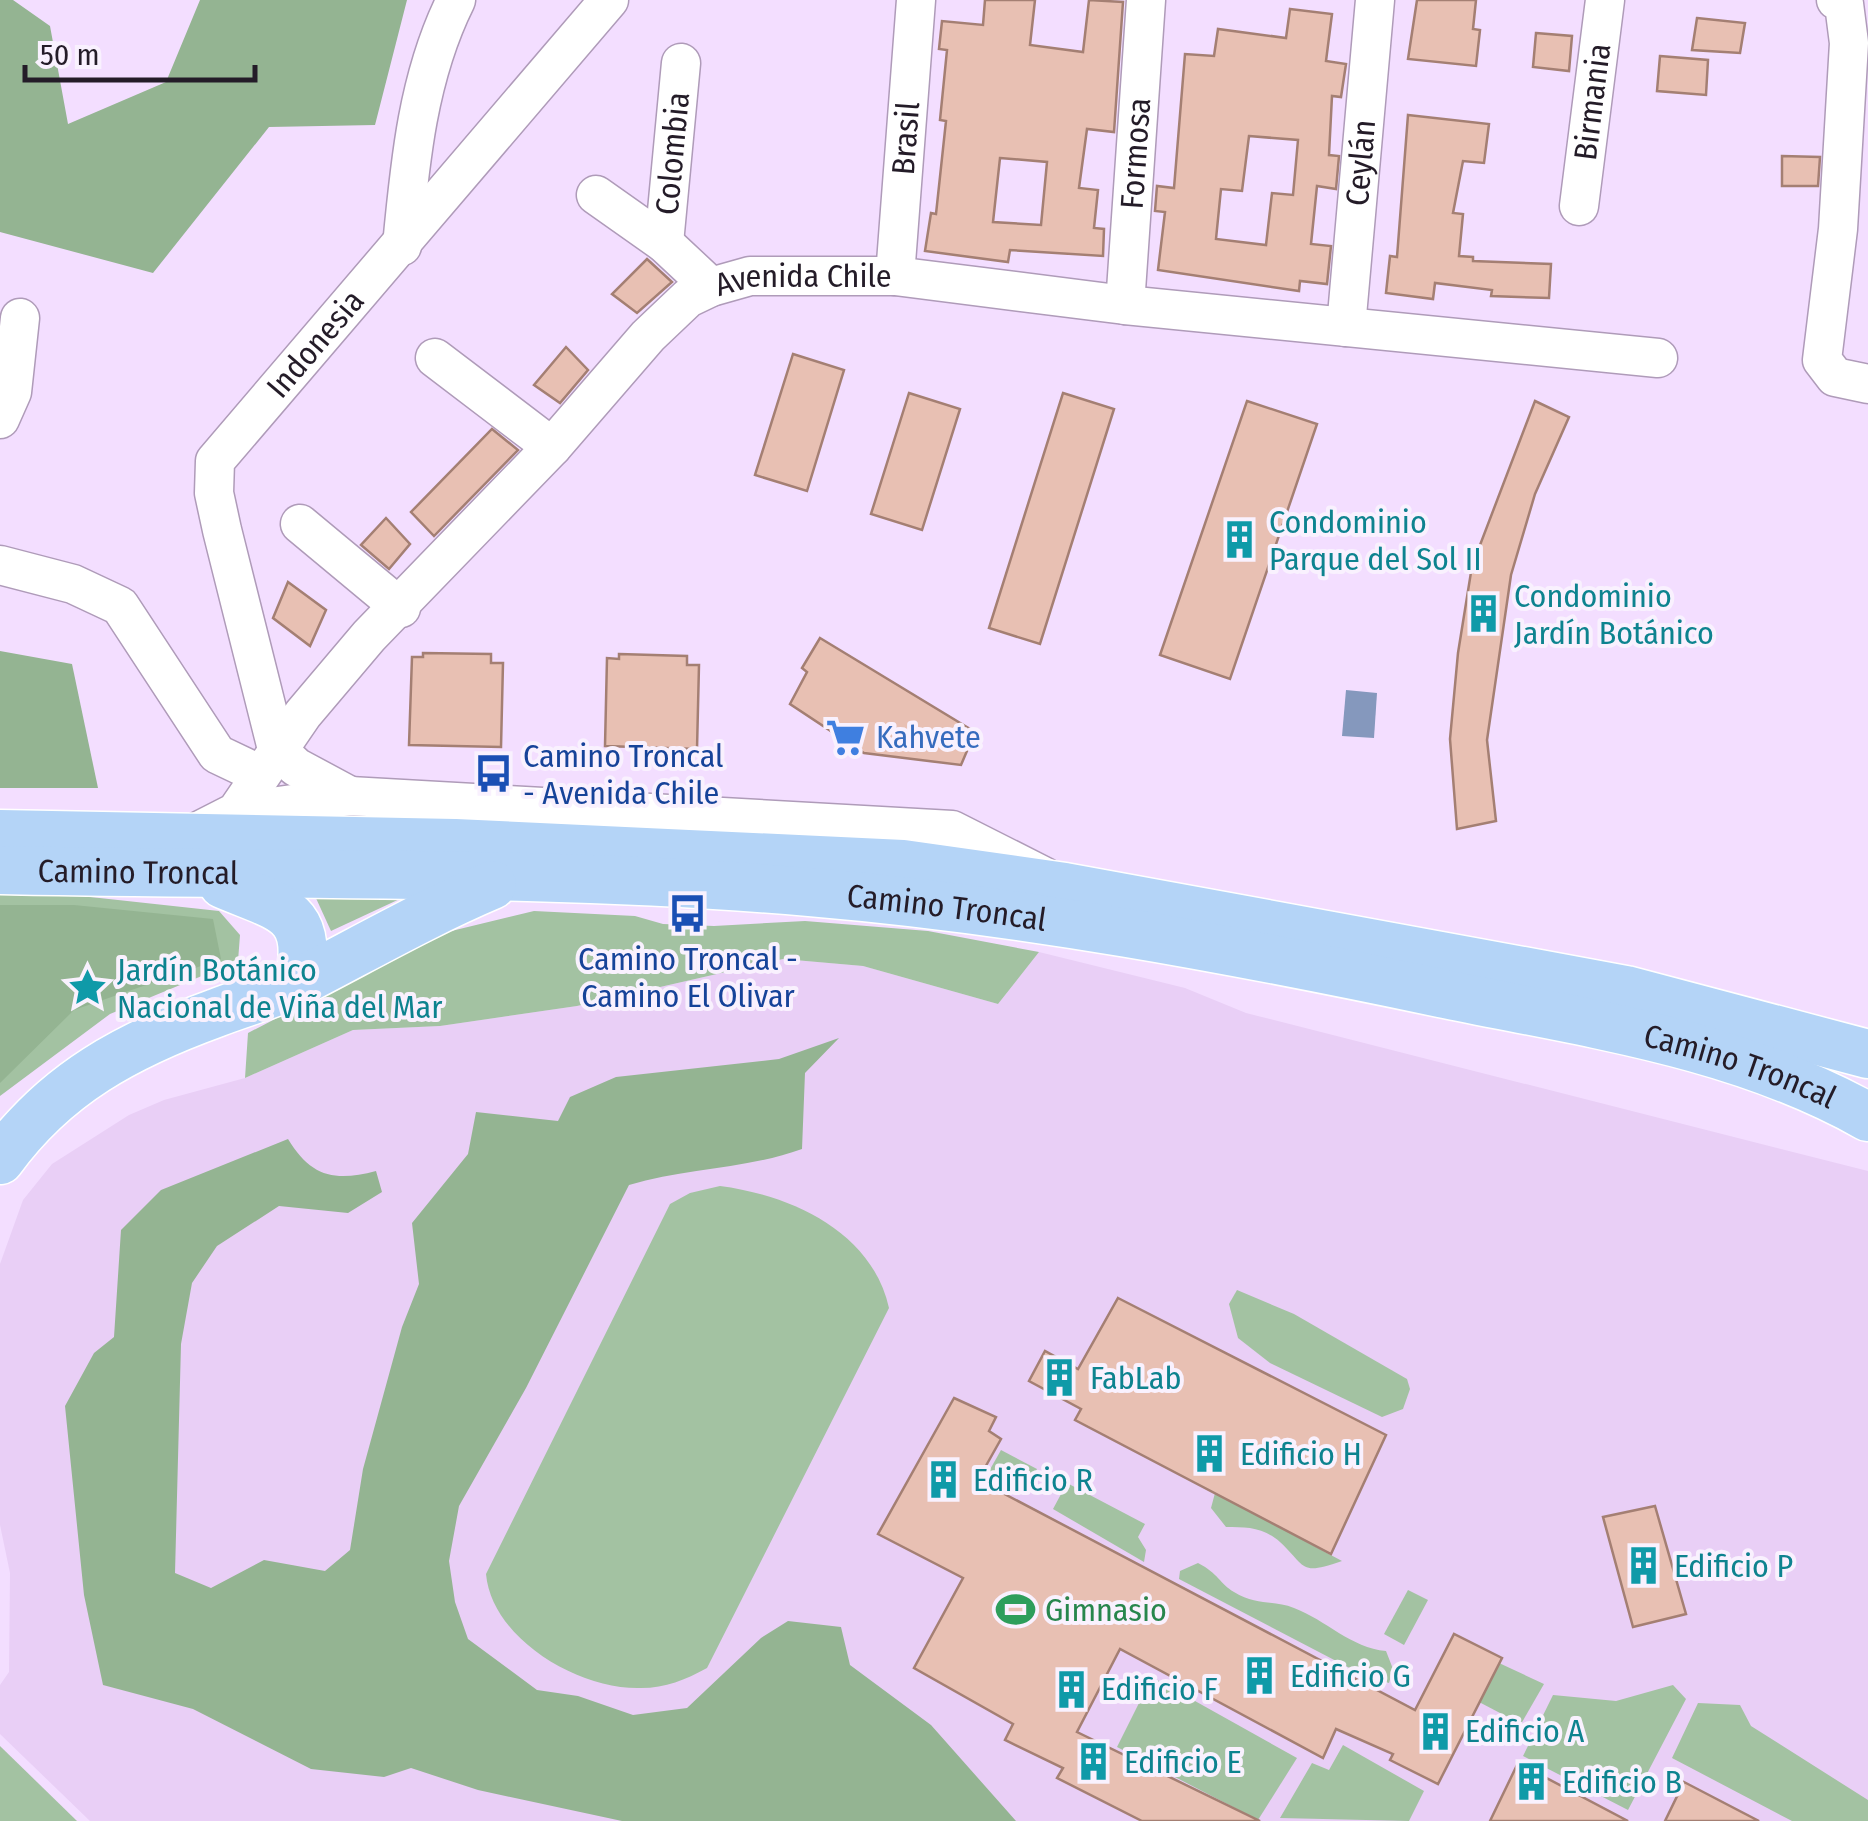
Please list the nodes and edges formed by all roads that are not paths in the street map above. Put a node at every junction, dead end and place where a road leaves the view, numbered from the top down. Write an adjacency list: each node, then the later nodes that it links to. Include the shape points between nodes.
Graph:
1 (456, 0): 13 (street, via 436,41 412,148)
2 (609, 0): 13 (street, Indonesia)
3 (916, 0): 14 (street, Brasil)
4 (1146, 0): 16 (street, Formosa)
5 (1376, 0): 18 (street, Ceylán)
6 (1605, 0): 10 (street, Birmania)
7 (1836, 0): 11 (street, via 1849,22)
8 (681, 63): 12 (street, Colombia)
9 (596, 195): 12 (street)
10 (1580, 206)
11 (1853, 235): 21 (street, via 1822,360 1835,377)
12 (664, 243): 15 (street)
13 (402, 246): 27 (street, Indonesia, via 214,461 214,494)
14 (895, 276): 15 (street, Avenida Chile, via 750,276); 16 (street, Avenida Chile)
15 (710, 286): 23 (street, Avenida Chile, via 648,336)
16 (1125, 305): 18 (street, Avenida Chile)
17 (20, 318): 22 (street, via 12,392)
18 (1346, 326): 20 (street, Avenida Chile)
19 (436, 358): 23 (street)
20 (1658, 358)
21 (1868, 384)
22 (0, 418)
23 (552, 447): 26 (street, Avenida Chile)
24 (300, 524): 26 (street)
25 (0, 565): 27 (street, Camino Troncal, via 73,584 120,606 217,754)
26 (400, 608): 27 (street, Avenida Chile, via 369,636)
27 (268, 762): 28 (street, Camino Troncal, via 296,767); 29 (street, Avenida Chile)
28 (350, 796): 29 (street, Camino Troncal); 34 (street, Camino Troncal, via 952,830)
29 (236, 812): 31 (street)
30 (0, 834): 31 (main road, Camino Troncal)
31 (194, 856): 32 (main road, Camino Troncal); 33 (main road, Camino Troncal); 34 (main road, Camino Troncal, via 455,843 903,864); 35 (main road, via 297,924 306,946)
32 (0, 870)
33 (506, 878): 35 (main road); 37 (main road, Camino Troncal, via 806,892 1194,942 1682,1043 1786,1078)
34 (1065, 887): 36 (main road, Camino Troncal, via 1626,990)
35 (299, 982): 38 (main road, via 148,1037 93,1067 56,1096)
36 (1868, 1054)
37 (1868, 1117)
38 (0, 1160)

